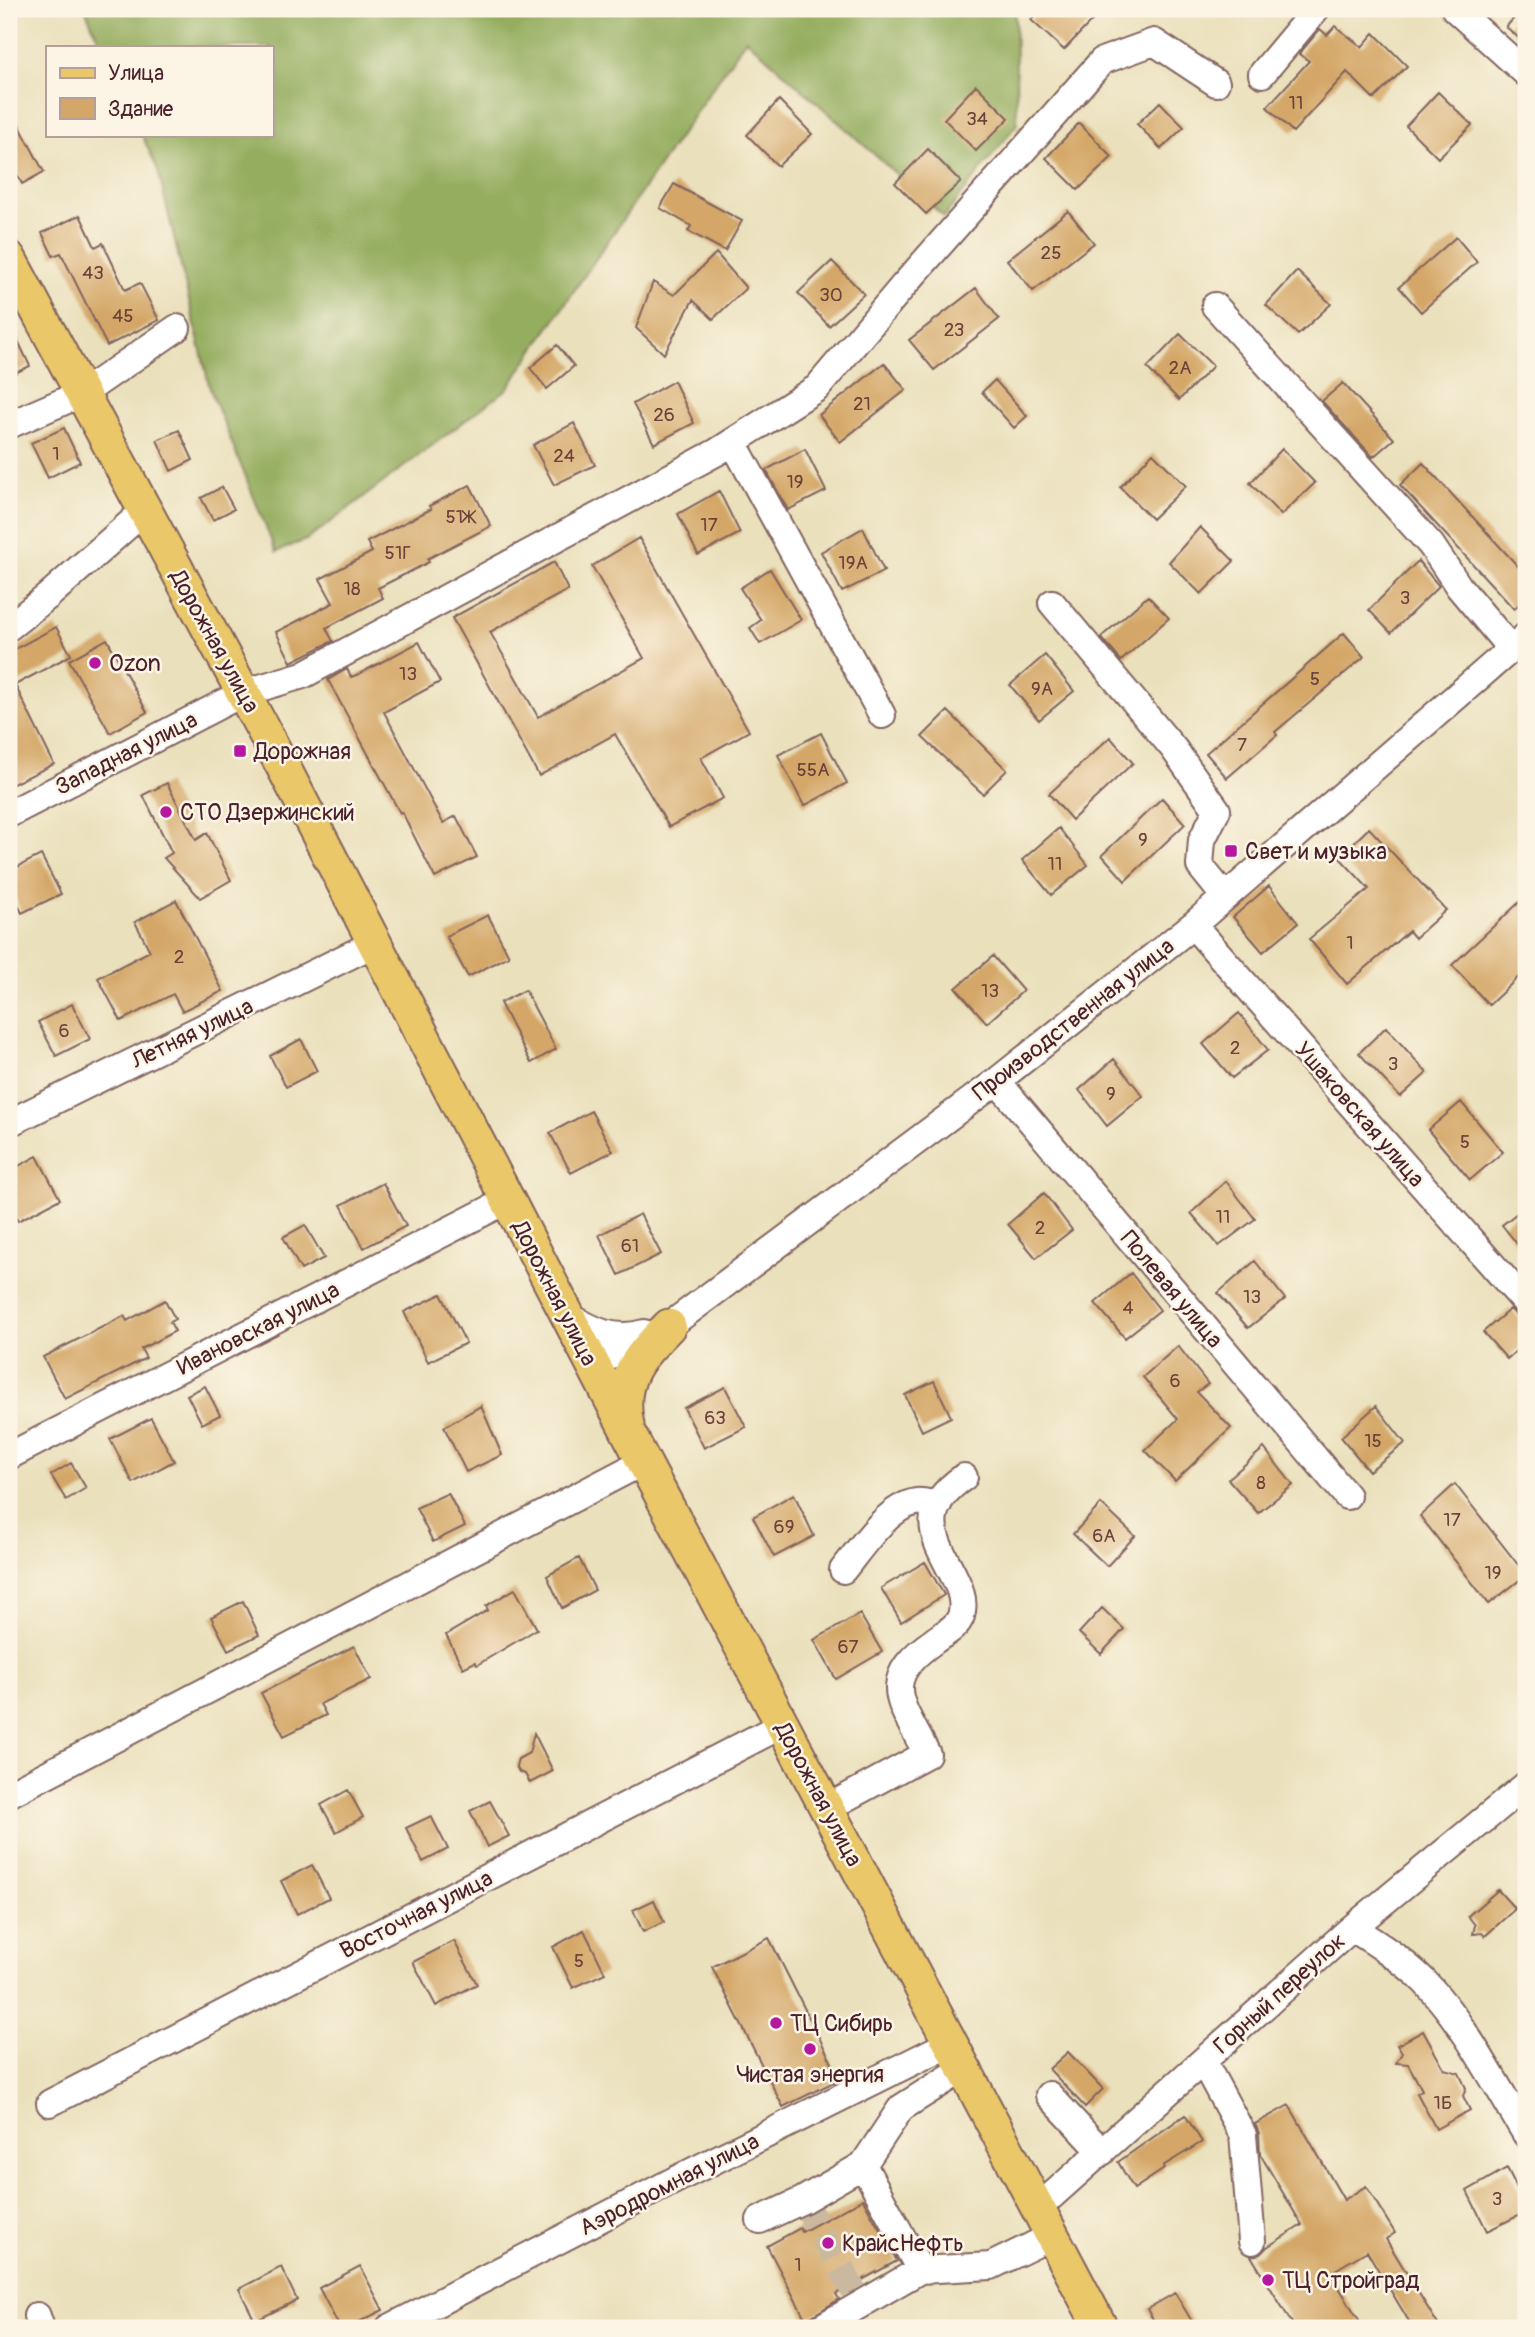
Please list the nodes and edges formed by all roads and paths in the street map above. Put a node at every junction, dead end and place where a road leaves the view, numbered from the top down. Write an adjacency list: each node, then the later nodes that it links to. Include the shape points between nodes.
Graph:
1 (1316, 9): 4 (street)
2 (1455, 9): 3 (street)
3 (1526, 73)
4 (1262, 74)
5 (1216, 83): 11 (street, Западная улица, via 1154,42 1102,61 817,388)
6 (9, 258): 9 (main road, Дорожная улица)
7 (1215, 306): 15 (street, via 1431,545 1459,587)
8 (177, 328): 9 (street)
9 (83, 393): 10 (street); 12 (main road, Дорожная улица)
10 (9, 425)
11 (733, 442): 16 (street, Западная улица, via 303,675); 17 (street)
12 (144, 511): 14 (street); 16 (main road, Дорожная улица)
13 (1052, 603): 19 (street, via 1174,749 1217,810 1202,840 1200,866)
14 (9, 627)
15 (1519, 643): 19 (street, Производственная улица)
16 (243, 693): 18 (street, Западная улица); 21 (main road, Дорожная улица)
17 (882, 715)
18 (9, 814)
19 (1225, 897): 20 (street, Производственная улица)
20 (1193, 925): 22 (street, Производственная улица); 25 (street, Ушаковская улица)
21 (374, 943): 23 (street, Летняя улица); 24 (main road, Дорожная улица)
22 (997, 1081): 27 (street, Производственная улица); 32 (street, Полевая улица)
23 (9, 1123)
24 (508, 1200): 26 (main road, Дорожная улица); 30 (street, Ивановская улица)
25 (1526, 1303)
26 (567, 1315): 27 (street, via 615,1337); 28 (main road, Дорожная улица)
27 (669, 1326): 28 (street, Производственная улица); 29 (main road, via 636,1362 626,1384 624,1409)
28 (593, 1365): 29 (main road, Дорожная улица)
29 (636, 1448): 35 (main road, Дорожная улица); 37 (street)
30 (9, 1456)
31 (964, 1477): 33 (street)
32 (1347, 1496)
33 (938, 1505): 34 (street, via 909,1504 882,1522); 38 (street, via 933,1523 937,1544 961,1591 961,1616 954,1627 911,1659 900,1676 897,1695 927,1754)
34 (843, 1570)
35 (782, 1725): 38 (main road, Дорожная улица); 43 (street, Восточная улица)
36 (1526, 1785): 39 (street, Горный переулок)
37 (9, 1794)
38 (827, 1808): 40 (main road, Дорожная улица)
39 (1352, 1928): 41 (street, Горный переулок); 44 (street, via 1395,1955 1425,1982 1452,2015)
40 (957, 2056): 46 (street, via 901,2108); 48 (main road, Дорожная улица); 51 (street, Аэродромная улица, via 677,2179)
41 (1203, 2061): 45 (street, Горный переулок); 49 (street, via 1243,2135)
42 (1049, 2095): 45 (street)
43 (50, 2103)
44 (1526, 2134)
45 (1101, 2152): 48 (street, Горный переулок)
46 (863, 2165): 47 (street); 50 (street)
47 (760, 2220)
48 (1045, 2222): 50 (street, Горный переулок, via 991,2266); 53 (main road, Дорожная улица)
49 (1252, 2241)
50 (920, 2270): 52 (street)
51 (389, 2328)
52 (820, 2328)
53 (1101, 2328)

